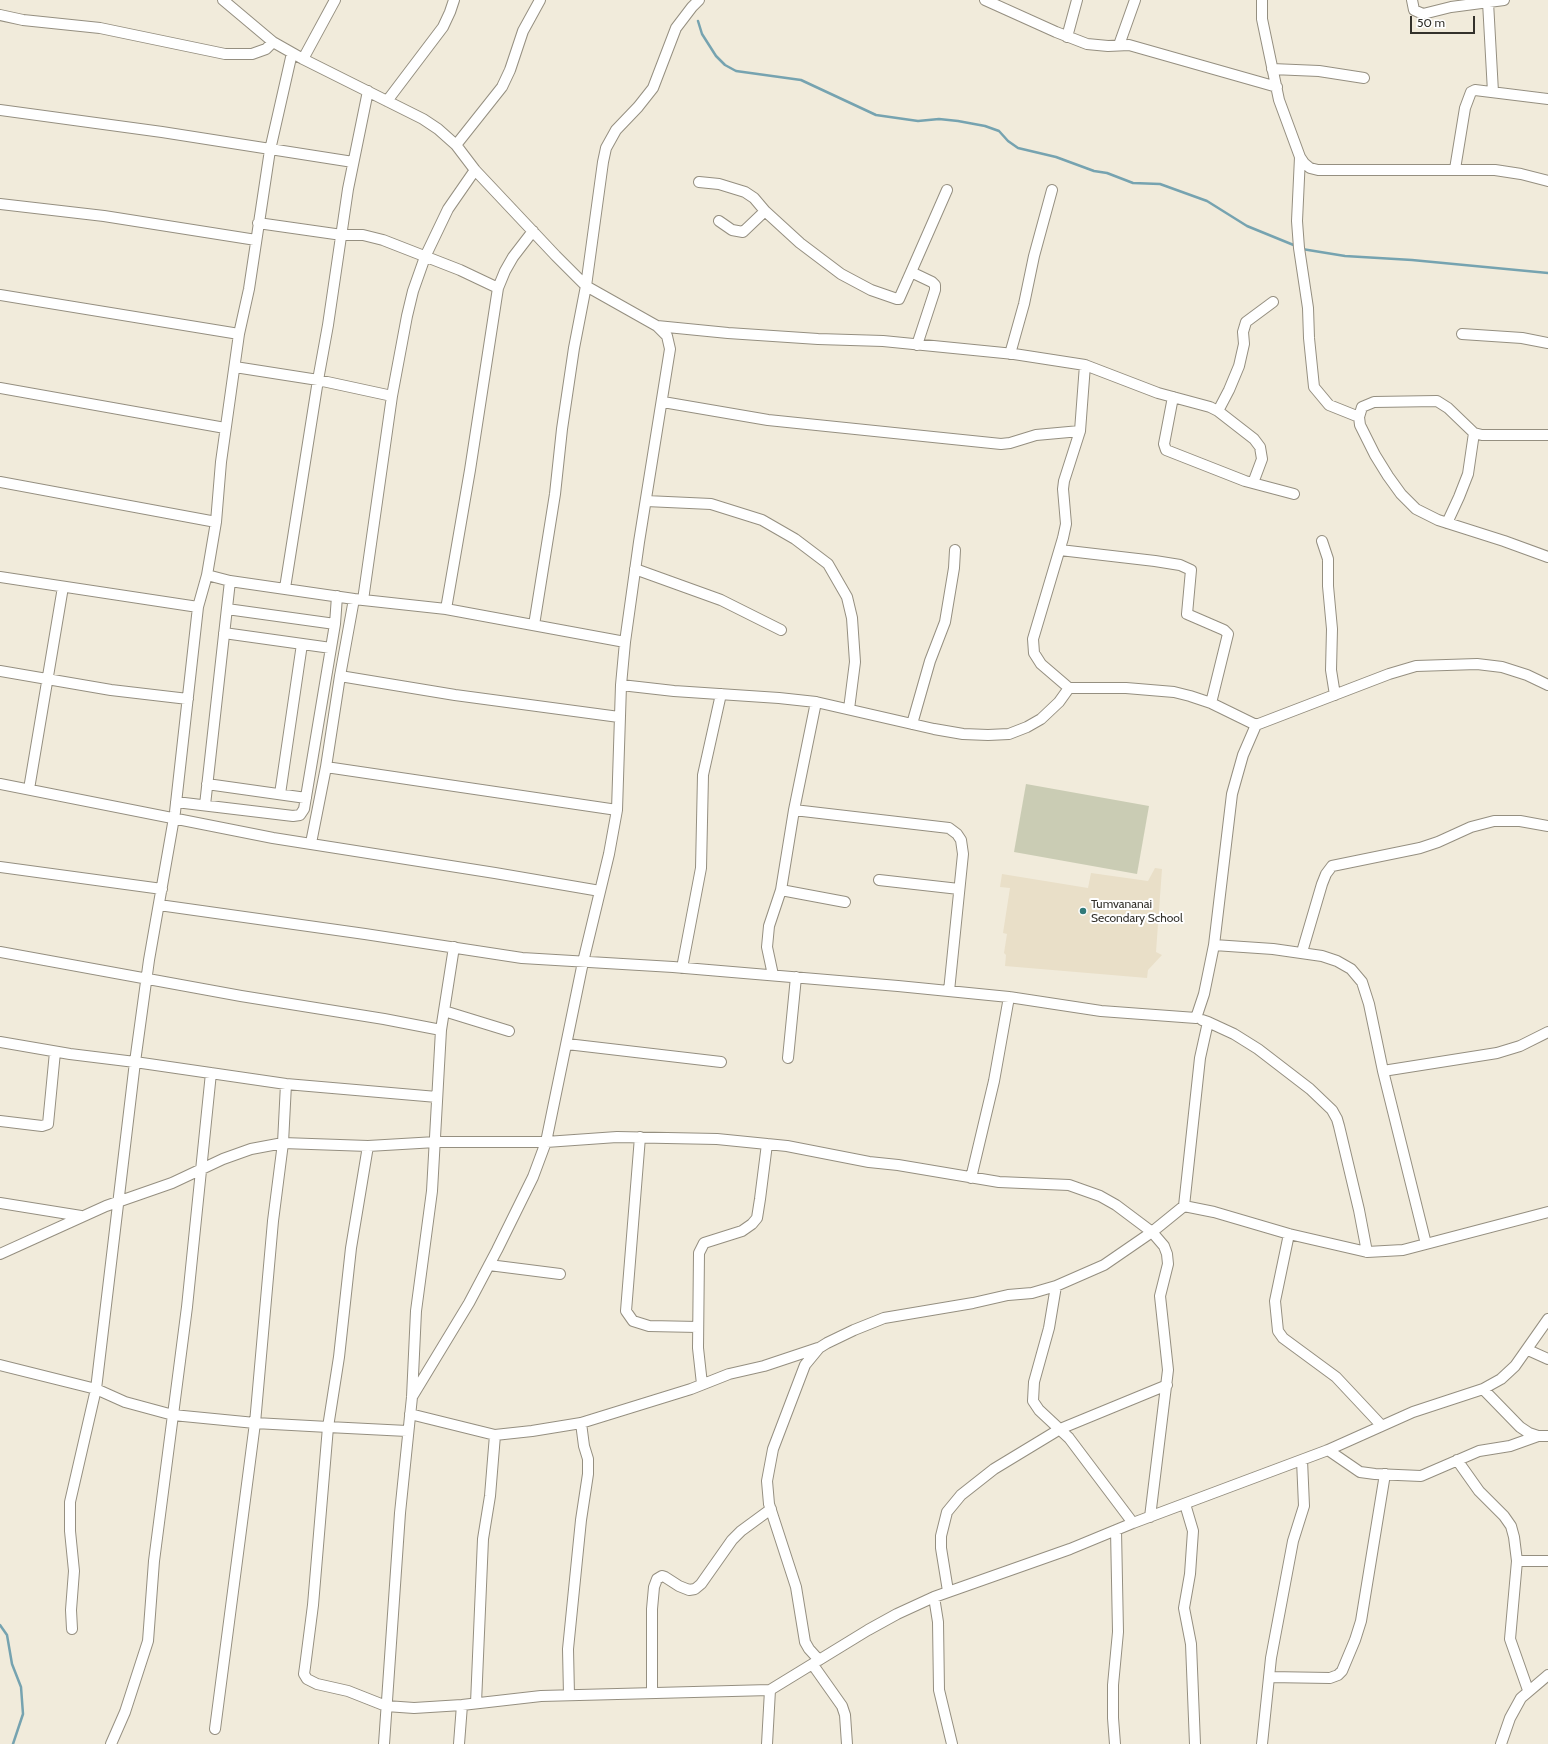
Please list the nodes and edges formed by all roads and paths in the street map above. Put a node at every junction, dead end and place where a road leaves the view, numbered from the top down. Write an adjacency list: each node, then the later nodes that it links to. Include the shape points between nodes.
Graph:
1 (223, 0): 15 (street)
2 (335, 0): 18 (street)
3 (454, 0): 25 (street, via 443,27)
4 (540, 0): 27 (street, via 523,31 502,87)
5 (699, 0): 46 (street, via 676,28 653,88 616,130 606,148)
6 (985, 0): 14 (street)
7 (1078, 0): 14 (street)
8 (1135, 0): 16 (street)
9 (1262, 0): 19 (street, via 1262,19)
10 (1412, 0): 12 (street, via 1414,10 1423,14)
11 (1504, 0): 12 (street)
12 (1488, 2): 23 (street)
13 (0, 15): 15 (street, via 100,28 225,54 260,52)
14 (1067, 37): 16 (street, via 1096,46)
15 (274, 42): 17 (street)
16 (1119, 45): 21 (street, via 1137,47)
17 (292, 52): 18 (street); 28 (street)
18 (303, 59): 22 (street)
19 (1272, 69): 20 (street, via 1320,71); 21 (street)
20 (1364, 78)
21 (1277, 87): 29 (street)
22 (368, 91): 25 (street); 30 (street)
23 (1493, 92): 24 (street); 31 (street, via 1475,90 1468,95)
24 (1548, 99)
25 (388, 101): 27 (street, via 423,119)
26 (0, 110): 28 (street)
27 (456, 145): 32 (street)
28 (270, 150): 30 (street); 40 (street)
29 (1300, 157): 31 (street, via 1310,168 1318,170); 64 (street, via 1298,234 1308,308 1314,387 1329,405)
30 (353, 162): 42 (street)
31 (1455, 169): 33 (street, via 1495,170)
32 (475, 170): 41 (street); 44 (street, via 448,209)
33 (1548, 181)
34 (699, 182): 38 (street, via 719,184 745,192)
35 (947, 190): 45 (street)
36 (1052, 190): 55 (street)
37 (0, 204): 43 (street, via 104,216)
38 (765, 211): 39 (street, via 743,232 732,230); 45 (street, via 800,243 841,274 871,290 899,299)
39 (719, 220)
40 (258, 223): 42 (street); 43 (street)
41 (533, 231): 46 (street); 47 (street, via 505,271)
42 (342, 234): 44 (street, via 363,235 383,240); 58 (street)
43 (256, 240): 51 (street)
44 (425, 257): 47 (street); 60 (street, via 407,316)
45 (911, 272): 54 (street, via 935,285)
46 (586, 286): 50 (street); 91 (street, via 574,348 555,494)
47 (498, 288): 89 (street)
48 (0, 295): 51 (street)
49 (1273, 302): 63 (street, via 1246,322 1239,366)
50 (658, 326): 54 (street, via 728,333); 62 (street, via 667,336 670,349)
51 (239, 334): 57 (street)
52 (1462, 334): 53 (street)
53 (1548, 342)
54 (916, 344): 55 (street)
55 (1010, 354): 56 (street)
56 (1085, 365): 61 (street); 66 (street)
57 (235, 367): 58 (street); 65 (street)
58 (318, 380): 60 (street); 84 (street)
59 (0, 388): 65 (street)
60 (392, 396): 86 (street)
61 (1173, 397): 63 (street); 70 (street, via 1164,444 1166,450)
62 (663, 402): 66 (street, via 768,420 986,443 1010,443 1036,435); 72 (street)
63 (1218, 411): 70 (street, via 1254,439 1260,447 1262,459)
64 (1359, 418): 67 (street, via 1362,407 1374,402 1437,401); 74 (street, via 1375,455 1401,494 1416,509)
65 (225, 428): 73 (street)
66 (1080, 431): 77 (street, via 1064,481 1066,524)
67 (1474, 433): 68 (street); 74 (street, via 1468,474)
68 (1548, 435)
69 (0, 482): 73 (street)
70 (1253, 483): 71 (street)
71 (1294, 494)
72 (646, 501): 79 (street); 108 (street, via 711,504 762,520 823,558 847,597 852,618 855,662)
73 (216, 522): 80 (street)
74 (1447, 523): 78 (street)
75 (1322, 540): 104 (street, via 1328,559 1332,629 1331,670)
76 (955, 550): 110 (street, via 945,622 930,661)
77 (1060, 550): 102 (street, via 1035,632 1033,647 1041,664); 107 (street, via 1155,561 1191,570 1187,614 1228,634)
78 (1548, 557)
79 (635, 569): 92 (street, via 721,600); 94 (street)
80 (207, 575): 82 (street); 87 (street)
81 (0, 577): 83 (street)
82 (230, 581): 84 (street); 88 (street)
83 (62, 587): 87 (street); 99 (street)
84 (285, 588): 85 (street)
85 (337, 596): 86 (street); 90 (street)
86 (358, 599): 89 (street); 98 (street)
87 (198, 607): 105 (street)
88 (227, 609): 90 (street); 93 (street)
89 (446, 609): 91 (street)
90 (335, 624): 96 (street)
91 (534, 625): 94 (street)
92 (781, 630)
93 (224, 633): 95 (street); 114 (street)
94 (625, 642): 100 (street)
95 (302, 644): 96 (street); 116 (street)
96 (331, 648): 117 (street)
97 (0, 671): 99 (street)
98 (340, 676): 109 (street, via 455,695); 112 (street)
99 (46, 680): 105 (street); 115 (street)
100 (621, 685): 103 (street, via 674,692); 109 (street)
101 (1548, 685): 104 (street, via 1502,667 1440,664 1416,666)
102 (1069, 688): 107 (street, via 1111,687 1174,692); 110 (street, via 1041,719 1009,734 963,734)
103 (721, 694): 106 (street); 138 (street, via 703,775 701,868)
104 (1335, 695): 111 (street)
105 (188, 699): 118 (street)
106 (816, 702): 108 (street); 121 (street)
107 (1211, 703): 111 (street)
108 (849, 709): 110 (street)
109 (619, 717): 120 (street)
110 (912, 724)
111 (1256, 726): 133 (street, via 1242,755 1232,794)
112 (326, 766): 120 (street); 124 (street)
113 (0, 784): 115 (street)
114 (207, 784): 116 (street); 119 (street)
115 (29, 789): 122 (street)
116 (280, 794): 117 (street)
117 (306, 798): 119 (street, via 300,815 293,816)
118 (176, 802): 119 (street); 122 (street)
119 (205, 805)
120 (617, 810): 130 (street)
121 (794, 810): 128 (street, via 949,828 961,840 963,854); 129 (street)
122 (174, 819): 124 (street); 127 (street)
123 (1548, 826): 136 (street, via 1520,821 1494,821 1471,827 1420,848 1332,866 1322,884)
124 (311, 843): 130 (street)
125 (0, 866): 127 (street)
126 (880, 880): 128 (street)
127 (162, 889): 132 (street)
128 (959, 889): 142 (street)
129 (781, 890): 131 (street); 139 (street, via 769,926 767,947)
130 (600, 891): 137 (street)
131 (845, 902)
132 (159, 905): 134 (street); 141 (street)
133 (1214, 945): 136 (street); 145 (street, via 1204,994)
134 (454, 947): 137 (street, via 522,958); 144 (street)
135 (0, 952): 141 (street)
136 (1302, 952): 156 (street, via 1337,961 1351,969 1362,982)
137 (583, 962): 138 (street); 151 (street)
138 (682, 968): 139 (street)
139 (773, 975): 140 (street)
140 (796, 977): 142 (street); 153 (street)
141 (147, 979): 147 (street); 154 (street)
142 (949, 991): 143 (street)
143 (1009, 997): 145 (street, via 1101,1011); 168 (street, via 994,1081)
144 (444, 1011): 147 (street); 148 (street)
145 (1196, 1018): 146 (street)
146 (1208, 1022): 171 (street, via 1200,1058); 177 (street, via 1258,1049 1310,1089 1332,1110 1339,1126)
147 (441, 1030): 159 (street)
148 (509, 1031)
149 (1548, 1032): 156 (street, via 1520,1046 1497,1053)
150 (0, 1042): 152 (street)
151 (566, 1044): 155 (street); 163 (street)
152 (55, 1052): 154 (street); 160 (street, via 48,1124 42,1126)
153 (788, 1058)
154 (135, 1062): 157 (street); 170 (street)
155 (721, 1062)
156 (1383, 1071): 176 (street)
157 (211, 1073): 158 (street); 167 (street)
158 (286, 1084): 159 (street); 164 (street)
159 (437, 1098): 162 (street)
160 (0, 1121)
161 (640, 1137): 163 (street); 165 (street, via 717,1139); 183 (street, via 626,1311 633,1321 649,1326)
162 (436, 1142): 163 (street); 166 (street); 192 (street, via 416,1311)
163 (546, 1142): 179 (street, via 533,1177)
164 (283, 1143): 166 (street); 167 (street, via 251,1149); 195 (street, via 273,1221)
165 (767, 1144): 168 (street); 183 (street, via 757,1218 742,1231 701,1245)
166 (368, 1146): 198 (street, via 351,1248)
167 (200, 1170): 170 (street); 194 (street)
168 (972, 1178): 174 (street, via 998,1182 1069,1185 1100,1196 1116,1205)
169 (0, 1203): 173 (street)
170 (117, 1203): 173 (street); 190 (street)
171 (1184, 1206): 174 (street); 175 (street)
172 (1548, 1212): 176 (street)
173 (81, 1216): 178 (street)
174 (1152, 1232): 181 (street, via 1104,1265); 189 (street, via 1164,1246 1168,1264 1160,1296 1168,1361)
175 (1289, 1234): 177 (street); 197 (street, via 1275,1301 1278,1331 1288,1342 1340,1381)
176 (1426, 1244): 177 (street, via 1403,1250)
177 (1367, 1252)
178 (0, 1254)
179 (489, 1265): 180 (street); 192 (street)
180 (560, 1274)
181 (1056, 1286): 184 (street, via 1032,1293 1008,1295 884,1318); 199 (street, via 1049,1328 1032,1396 1035,1406)
182 (1548, 1319): 185 (street)
183 (698, 1327): 188 (street)
184 (819, 1348): 188 (street); 208 (street, via 805,1365 774,1448 767,1480)
185 (1528, 1350): 186 (street); 191 (street, via 1501,1379)
186 (1548, 1359)
187 (0, 1365): 190 (street)
188 (702, 1384): 196 (street)
189 (1167, 1385): 199 (street); 209 (street)
190 (96, 1389): 194 (street, via 125,1402); 216 (street, via 70,1502 74,1571)
191 (1483, 1389): 197 (street); 202 (street, via 1520,1427 1529,1433)
192 (412, 1397): 193 (street)
193 (410, 1414): 200 (street); 201 (street)
194 (174, 1415): 195 (street); 228 (street, via 154,1561 148,1641 125,1712)
195 (255, 1423): 198 (street); 227 (street)
196 (581, 1423): 201 (street); 223 (street, via 588,1459 588,1474 568,1649)
197 (1381, 1425): 203 (street)
198 (328, 1427): 200 (street); 226 (street, via 313,1612 304,1674 313,1682 348,1691)
199 (1060, 1429): 210 (street); 214 (street, via 982,1477 952,1504 945,1518 941,1536)
200 (408, 1430): 226 (street)
201 (495, 1435): 224 (street, via 490,1496 483,1539)
202 (1543, 1436): 205 (street, via 1510,1446 1479,1451)
203 (1328, 1450): 204 (street); 206 (street, via 1360,1472)
204 (1302, 1460): 207 (street); 219 (street, via 1304,1506 1293,1541)
205 (1458, 1460): 206 (street, via 1421,1476); 212 (street, via 1478,1491 1511,1526)
206 (1385, 1474): 219 (street, via 1361,1621 1342,1671 1338,1676 1330,1678)
207 (1186, 1504): 209 (street); 235 (street, via 1193,1532 1184,1608 1191,1644)
208 (771, 1509): 217 (street, via 796,1587 806,1646); 222 (street, via 740,1531 696,1589 689,1590 662,1576 658,1578 654,1587 652,1609)
209 (1150, 1517): 210 (street)
210 (1133, 1522): 211 (street)
211 (1116, 1530): 214 (street, via 1070,1550); 234 (street, via 1118,1632 1112,1718)
212 (1517, 1561): 213 (street); 221 (street, via 1510,1639)
213 (1548, 1561)
214 (948, 1591): 215 (street)
215 (934, 1597): 217 (street, via 891,1617); 233 (street, via 938,1622 939,1690)
216 (72, 1629)
217 (816, 1662): 220 (street); 232 (street, via 842,1706)
218 (1548, 1675): 221 (street)
219 (1269, 1677): 236 (street)
220 (770, 1690): 222 (street); 231 (street)
221 (1528, 1690): 237 (street, via 1515,1706)
222 (652, 1693): 223 (street)
223 (569, 1695): 224 (street)
224 (476, 1703): 225 (street)
225 (462, 1705): 226 (street, via 414,1708); 230 (street)
226 (386, 1706): 229 (street)
227 (215, 1729)
228 (111, 1744)
229 (384, 1744)
230 (459, 1744)
231 (766, 1744)
232 (847, 1744)
233 (952, 1744)
234 (1115, 1744)
235 (1195, 1744)
236 (1262, 1744)
237 (1501, 1744)

